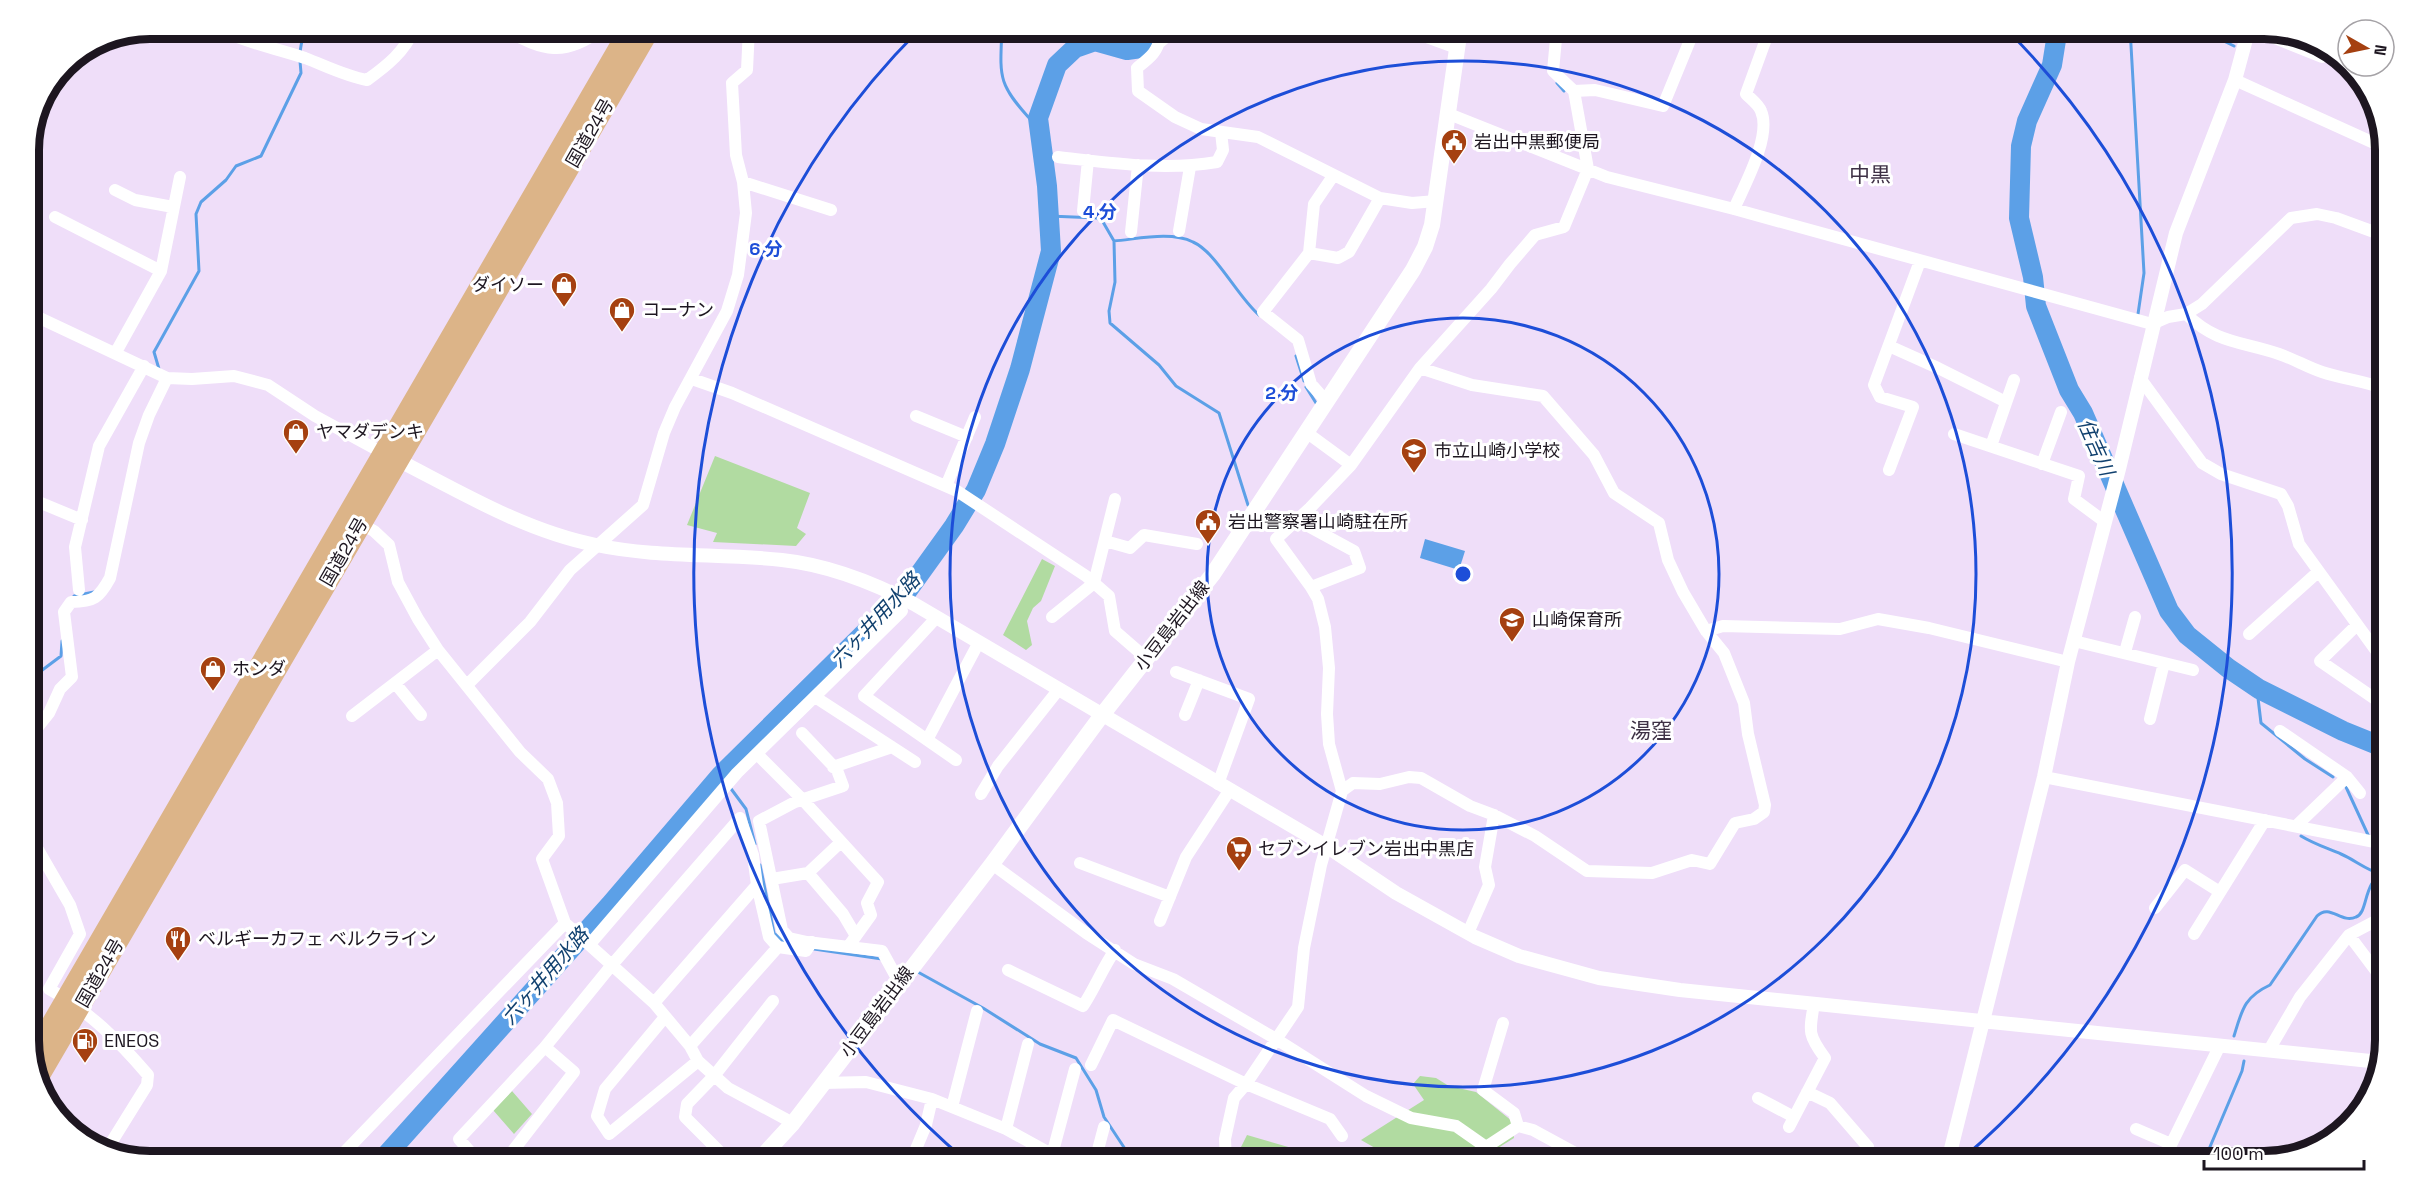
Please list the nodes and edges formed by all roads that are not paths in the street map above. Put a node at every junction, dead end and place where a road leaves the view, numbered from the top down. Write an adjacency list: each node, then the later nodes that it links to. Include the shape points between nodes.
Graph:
1 (240, 39): 2 (street, via 367,80 392,62)
2 (410, 39)
3 (523, 39): 4 (street, via 555,50)
4 (585, 39)
5 (624, 39): 68 (highway, 国道24号)
6 (645, 39): 68 (highway, 国道24号, via 413,439)
7 (748, 39): 32 (street, via 747,70 732,83 736,154)
8 (1160, 39): 17 (street)
9 (1164, 39): 17 (street)
10 (1432, 39): 18 (street)
11 (1458, 39): 18 (main road, 小豆島岩出線)
12 (1556, 39): 21 (street, via 1553,71)
13 (1690, 39): 21 (street, via 1663,106 1595,90)
14 (1766, 39): 37 (street, via 1746,94 1761,109 1761,143)
15 (2246, 39): 20 (street)
16 (2280, 40): 19 (street)
17 (1159, 43): 23 (street, via 1157,51 1137,68 1137,91 1175,117 1201,129)
18 (1457, 48): 22 (main road, 小豆島岩出線)
19 (2322, 56)
20 (2235, 80): 24 (street); 49 (street, via 2176,233)
21 (1574, 91): 29 (street)
22 (1449, 114): 29 (street); 35 (main road, 小豆島岩出線)
23 (1221, 132): 28 (street, via 1223,150 1218,162); 30 (street, via 1258,137)
24 (2375, 143)
25 (1058, 158): 26 (street)
26 (1088, 160): 27 (street); 39 (street)
27 (1138, 165): 28 (street); 43 (street)
28 (1190, 167): 41 (street)
29 (1588, 169): 37 (street); 53 (street, via 1564,227 1535,235)
30 (1333, 176): 34 (street); 44 (street, via 1314,204)
31 (180, 177): 36 (street)
32 (743, 182): 38 (street); 56 (street, via 746,213 738,275 727,311)
33 (115, 190): 36 (street, via 135,200)
34 (1380, 198): 35 (street, via 1412,203); 44 (street, via 1349,252 1338,258)
35 (1436, 201): 59 (main road, 小豆島岩出線, via 1425,247)
36 (173, 207): 46 (street)
37 (1734, 209): 45 (street)
38 (831, 210)
39 (1083, 211)
40 (55, 217): 46 (street)
41 (1179, 231)
42 (2375, 231): 47 (street, via 2317,214 2291,218 2202,304)
43 (1131, 232)
44 (1309, 254): 59 (street, via 1263,312 1298,340 1311,384)
45 (1920, 261): 49 (street); 50 (street)
46 (161, 271): 51 (street)
47 (2186, 314): 49 (street, via 2168,316); 58 (street, via 2209,333 2229,341)
48 (39, 317): 51 (street)
49 (2152, 324): 55 (street)
50 (1889, 346): 60 (street); 71 (street, via 1874,385 1880,397 1913,407)
51 (116, 352): 52 (street)
52 (144, 366): 54 (street); 75 (street, via 99,446)
53 (1420, 368): 70 (street); 91 (street, via 1472,385 1543,396 1594,455 1614,493 1659,523 1668,560)
54 (167, 378): 68 (street, via 234,376 268,385 315,416); 114 (street, via 139,443 110,578 100,595 86,602 71,602 64,612 72,677 60,689)
55 (2140, 378): 77 (street); 82 (street, via 2202,463 2221,474 2281,494 2299,544)
56 (692, 380): 72 (street, via 732,393); 81 (street, via 664,433 643,505)
57 (2014, 380): 60 (street)
58 (2375, 385)
59 (1326, 401): 64 (main road, 小豆島岩出線)
60 (2006, 402): 67 (street)
61 (2061, 412): 69 (street)
62 (916, 416): 66 (street)
63 (975, 417): 66 (street)
64 (1306, 432): 70 (street); 98 (main road, 小豆島岩出線, via 1213,574)
65 (1954, 434): 67 (street)
66 (967, 437): 72 (street)
67 (1991, 446): 69 (street)
68 (391, 456): 78 (highway, 国道24号); 81 (street, via 547,532); 162 (highway, 国道24号)
69 (2042, 464): 77 (street, via 2079,476 2074,499)
70 (1351, 465): 76 (street)
71 (1889, 471)
72 (952, 488): 83 (street)
73 (1115, 499): 79 (street)
74 (39, 502): 75 (street)
75 (82, 520): 85 (street, via 75,547)
76 (1296, 520): 84 (street, via 1276,539); 84 (street, via 1354,551 1360,568)
77 (2104, 522): 93 (street)
78 (361, 524): 96 (street, via 389,546 398,582); 162 (highway, 国道24号)
79 (1105, 541): 80 (street, via 1130,548 1144,535); 83 (street)
80 (1197, 544)
81 (596, 545): 88 (street, via 650,553 782,560 827,568 876,584); 105 (street, via 570,570 530,622)
82 (2318, 572): 90 (street); 92 (street)
83 (1094, 583): 89 (street); 98 (street, via 1109,596 1115,631)
84 (1311, 587): 126 (street, via 1326,627 1329,744)
85 (79, 590)
86 (902, 611): 107 (street)
87 (2134, 616): 97 (street)
88 (937, 617): 94 (street); 117 (street, via 864,696)
89 (1052, 617)
90 (2358, 625): 95 (street); 108 (street, via 2320,661)
91 (1706, 630): 99 (street, via 1723,626 1840,629 1878,619); 130 (street, via 1724,653 1744,704 1765,805 1764,812 1754,819 1736,823 1710,864 1692,860 1652,873 1587,871 1535,836)
92 (2249, 634)
93 (2074, 641): 97 (street); 99 (street)
94 (979, 642): 106 (street); 117 (street)
95 (2375, 649)
96 (438, 650): 104 (street); 105 (street)
97 (2125, 652): 100 (street)
98 (1146, 658): 110 (main road, 小豆島岩出線)
99 (2068, 662): 123 (street)
100 (2164, 663): 101 (street); 113 (street)
101 (2193, 670)
102 (1176, 672): 103 (street)
103 (1199, 680): 112 (street); 125 (street, via 1249,699)
104 (395, 683): 109 (street); 111 (street)
105 (467, 685): 147 (street, via 520,752 548,779 557,804 559,836 542,859)
106 (1059, 689): 110 (street); 128 (street, via 998,766)
107 (815, 697): 118 (street); 152 (street, via 737,773)
108 (2375, 699)
109 (421, 715)
110 (1102, 715): 125 (street); 138 (main road, 小豆島岩出線)
111 (352, 716)
112 (1185, 716)
113 (2150, 719)
114 (39, 726)
115 (2280, 730): 124 (street)
116 (802, 733): 122 (street)
117 (927, 740): 120 (street)
118 (892, 747): 121 (street); 122 (street)
119 (761, 758): 129 (street)
120 (956, 760)
121 (915, 762)
122 (833, 767): 129 (street, via 843,786)
123 (2044, 777): 131 (street); 167 (street)
124 (2347, 777): 127 (street); 132 (street)
125 (1224, 787): 135 (street); 143 (street, via 1185,857)
126 (1342, 791): 130 (street, via 1353,783 1421,778); 135 (street)
127 (2360, 793)
128 (981, 794)
129 (802, 799): 133 (street); 140 (street, via 759,821)
130 (1494, 815): 148 (street, via 1485,867 1489,885)
131 (2265, 820): 132 (street); 142 (street)
132 (2296, 826): 134 (street)
133 (841, 842): 139 (street); 151 (street, via 878,882 867,903 871,915)
134 (2375, 842)
135 (1326, 846): 148 (street, via 1396,893); 169 (street, via 1304,948 1298,1007)
136 (39, 851): 162 (street, via 70,905 80,934 49,989)
137 (1080, 863): 143 (street)
138 (992, 864): 156 (street); 160 (main road, 小豆島岩出線)
139 (808, 873): 140 (street); 151 (street)
140 (772, 879): 153 (street, via 782,930 789,938)
141 (757, 885): 154 (street, via 770,937); 157 (street, via 753,855 740,818); 163 (street)
142 (2220, 892): 144 (street, via 2185,870); 149 (street)
143 (1170, 897): 145 (street)
144 (2155, 908)
145 (1160, 921)
146 (2375, 921): 150 (street)
147 (566, 924): 152 (street); 197 (street)
148 (1468, 933): 164 (street, via 1519,956 1599,978)
149 (2194, 934)
150 (2349, 935): 158 (street); 175 (street, via 2300,997)
151 (856, 936): 155 (street)
152 (588, 942): 157 (street)
153 (812, 942): 154 (street, via 806,951); 155 (street)
154 (778, 946): 172 (street)
155 (848, 947): 160 (street, via 882,951)
156 (1114, 950): 159 (street, via 1083,1006); 169 (street)
157 (611, 966): 163 (street); 173 (street)
158 (2375, 969)
159 (1008, 970)
160 (899, 982): 182 (main road, 小豆島岩出線)
161 (773, 1001): 181 (street)
162 (73, 1003): 174 (highway, 国道24号); 179 (highway, 国道24号); 194 (street, via 122,1044 148,1075 147,1085)
163 (654, 1003): 166 (street)
164 (1814, 1004): 167 (street); 184 (street, via 1811,1040 1825,1058)
165 (977, 1011): 187 (street)
166 (665, 1017): 172 (street); 176 (street, via 605,1089 597,1116 609,1134)
167 (1984, 1021): 171 (street); 210 (street)
168 (1503, 1023): 189 (street, via 1482,1090 1514,1113)
169 (1276, 1039): 183 (street); 196 (street, via 1366,1096 1411,1118 1456,1126)
170 (1028, 1044): 191 (street)
171 (2220, 1045): 175 (street); 195 (street)
172 (690, 1046): 176 (street)
173 (545, 1047): 198 (street, via 459,1139); 199 (street, via 574,1072)
174 (39, 1048)
175 (2269, 1050): 177 (street)
176 (698, 1061): 181 (street)
177 (2373, 1061)
178 (1091, 1065): 183 (street, via 1113,1020)
179 (43, 1068)
180 (1075, 1069): 204 (street)
181 (714, 1076): 188 (street, via 728,1088); 200 (street, via 687,1104 685,1117)
182 (823, 1083): 186 (street, via 866,1082); 188 (main road, 小豆島岩出線)
183 (1246, 1084): 193 (street, via 1330,1119); 206 (street, via 1230,1110)
184 (1807, 1092): 185 (street, via 1792,1122); 209 (street, via 1830,1103 1869,1147)
185 (1758, 1098)
186 (932, 1099): 187 (street); 202 (street)
187 (952, 1107): 191 (street)
188 (793, 1123): 201 (main road, 小豆島岩出線)
189 (1518, 1126): 196 (street); 208 (street)
190 (1104, 1127): 205 (street)
191 (1006, 1129): 203 (street)
192 (2136, 1129): 195 (street)
193 (1342, 1136)
194 (110, 1144)
195 (2171, 1144): 211 (street)
196 (1486, 1148): 207 (street)
197 (346, 1151)
198 (469, 1151)
199 (513, 1151)
200 (719, 1151)
201 (767, 1151)
202 (919, 1151)
203 (1045, 1151)
204 (1053, 1151)
205 (1098, 1151)
206 (1226, 1151)
207 (1488, 1151)
208 (1572, 1151)
209 (1867, 1151)
210 (1951, 1151)
211 (2168, 1151)

